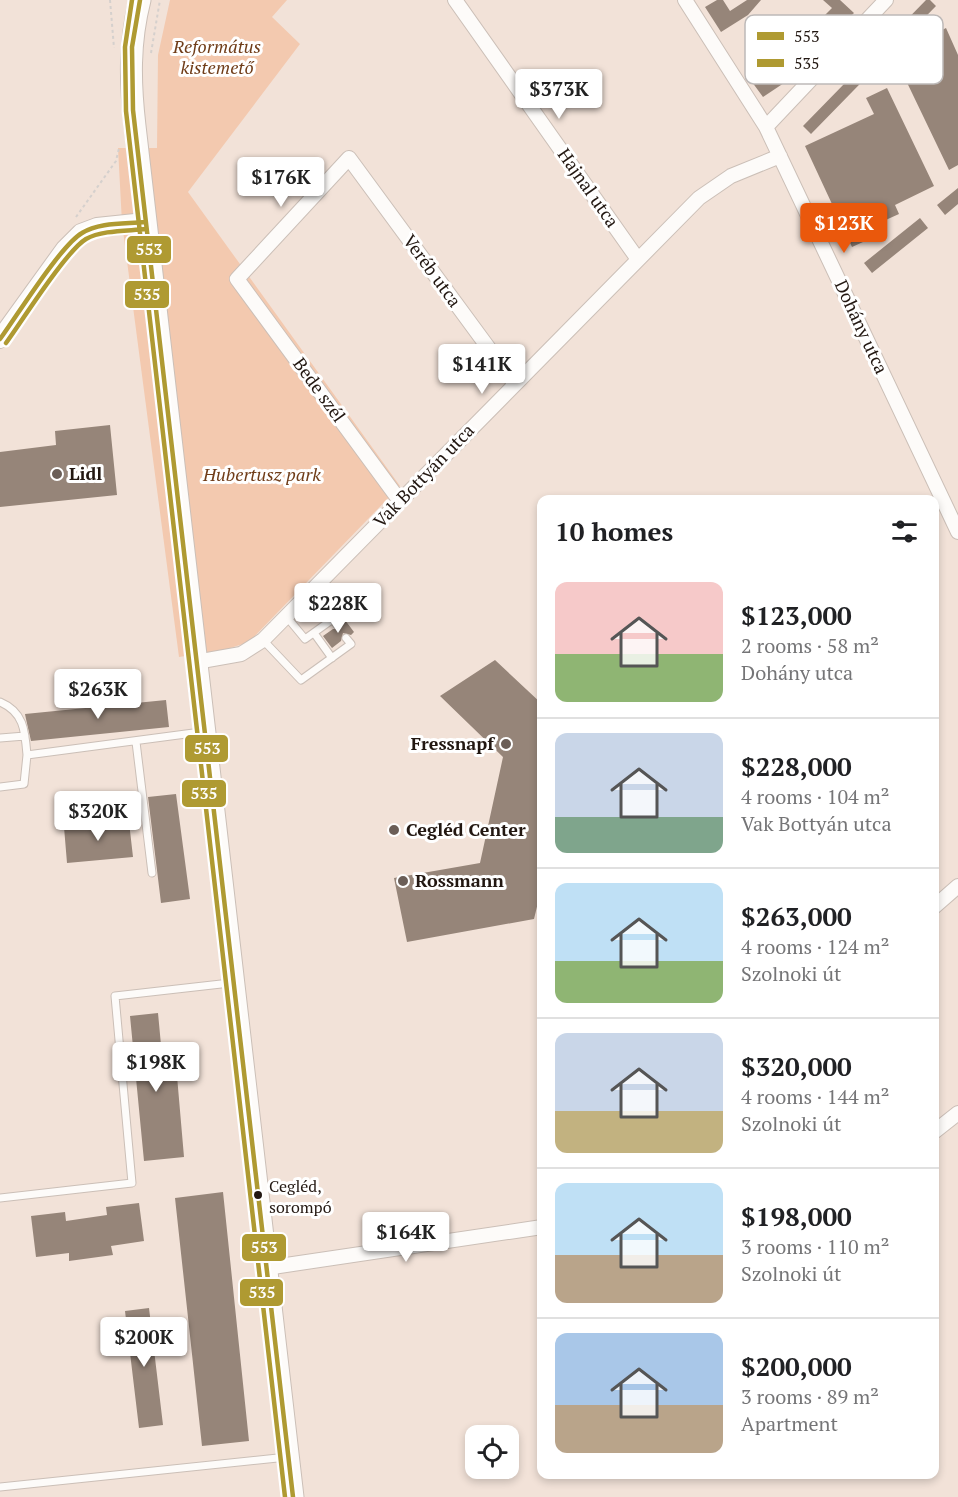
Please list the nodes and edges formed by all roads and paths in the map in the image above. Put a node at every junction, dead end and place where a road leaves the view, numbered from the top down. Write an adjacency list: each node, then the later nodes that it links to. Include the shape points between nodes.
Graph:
1 (140, 0): 9 (main road, via 130,71)
2 (455, 0): 10 (street, Hajnal utca)
3 (685, 0): 7 (street, Dohány utca)
4 (886, 0): 5 (street)
5 (872, 15)
6 (807, 84): 7 (street)
7 (766, 127): 8 (street, Dohány utca)
8 (780, 156): 10 (street, Vak Bottyán utca, via 715,185); 15 (street, Dohány utca)
9 (145, 222): 12 (main road, via 98,227 81,233); 22 (main road)
10 (637, 258): 13 (street, Vak Bottyán utca)
11 (237, 279): 13 (street, Veréb utca, via 349,158); 14 (street, Bede szél)
12 (0, 339)
13 (515, 384): 14 (street, Vak Bottyán utca)
14 (400, 501): 16 (street, Vak Bottyán utca)
15 (958, 532)
16 (286, 616): 18 (lane, via 305,639); 20 (street, Vak Bottyán utca)
17 (337, 625): 18 (lane, via 333,619 325,629)
18 (314, 633): 21 (lane)
19 (346, 638): 21 (lane, via 351,644 339,648)
20 (263, 640): 21 (lane, via 301,680); 22 (street, Vak Bottyán utca, via 241,654)
21 (332, 658)
22 (196, 662): 24 (main road)
23 (0, 702): 25 (lane, via 18,714 25,726)
24 (204, 732): 27 (lane); 33 (main road)
25 (25, 736): 26 (lane); 28 (lane)
26 (0, 738)
27 (136, 742): 28 (lane); 30 (lane)
28 (27, 755): 29 (lane, via 24,784)
29 (0, 787)
30 (152, 873)
31 (958, 886): 32 (street)
32 (939, 903)
33 (233, 983): 36 (lane, via 115,996 132,1183); 38 (main road)
34 (958, 1113): 35 (street)
35 (939, 1128)
36 (0, 1198)
37 (537, 1228): 38 (street)
38 (266, 1268): 39 (main road)
39 (288, 1457): 40 (lane); 41 (main road)
40 (0, 1487)
41 (293, 1497)

